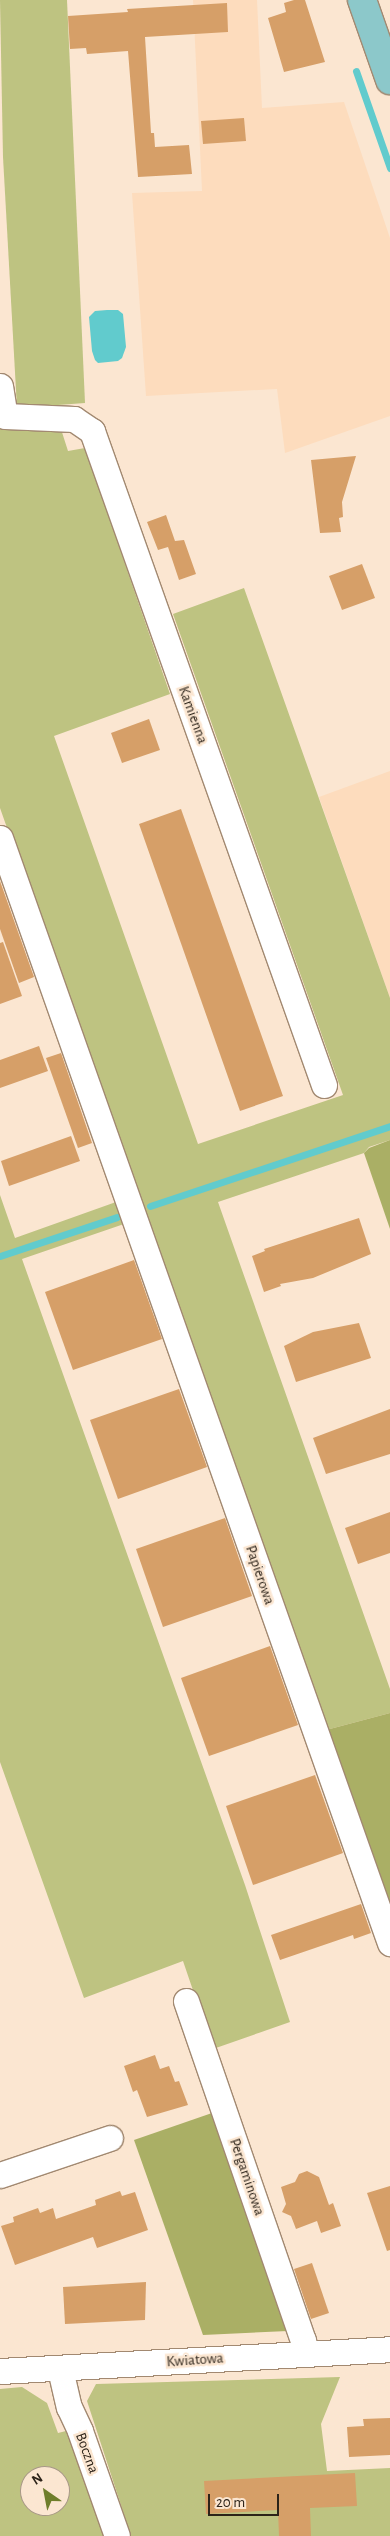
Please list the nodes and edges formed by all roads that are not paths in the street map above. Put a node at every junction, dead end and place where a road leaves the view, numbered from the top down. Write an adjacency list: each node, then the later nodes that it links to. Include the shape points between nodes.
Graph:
1 (362, 0): 2 (main road)
2 (390, 80)
3 (0, 386): 5 (street, Kamienna, via 5,416 74,419 92,431)
4 (0, 838): 6 (street, Papierowa)
5 (324, 1085)
6 (390, 1943)
7 (186, 2001): 11 (street, Pergaminowa)
8 (110, 2138): 9 (street)
9 (0, 2176)
10 (390, 2349): 11 (street, Kwiatowa)
11 (306, 2354): 12 (street, Kwiatowa)
12 (60, 2369): 13 (street, Kwiatowa); 14 (street, Boczna, via 69,2407)
13 (0, 2371)
14 (117, 2536)

